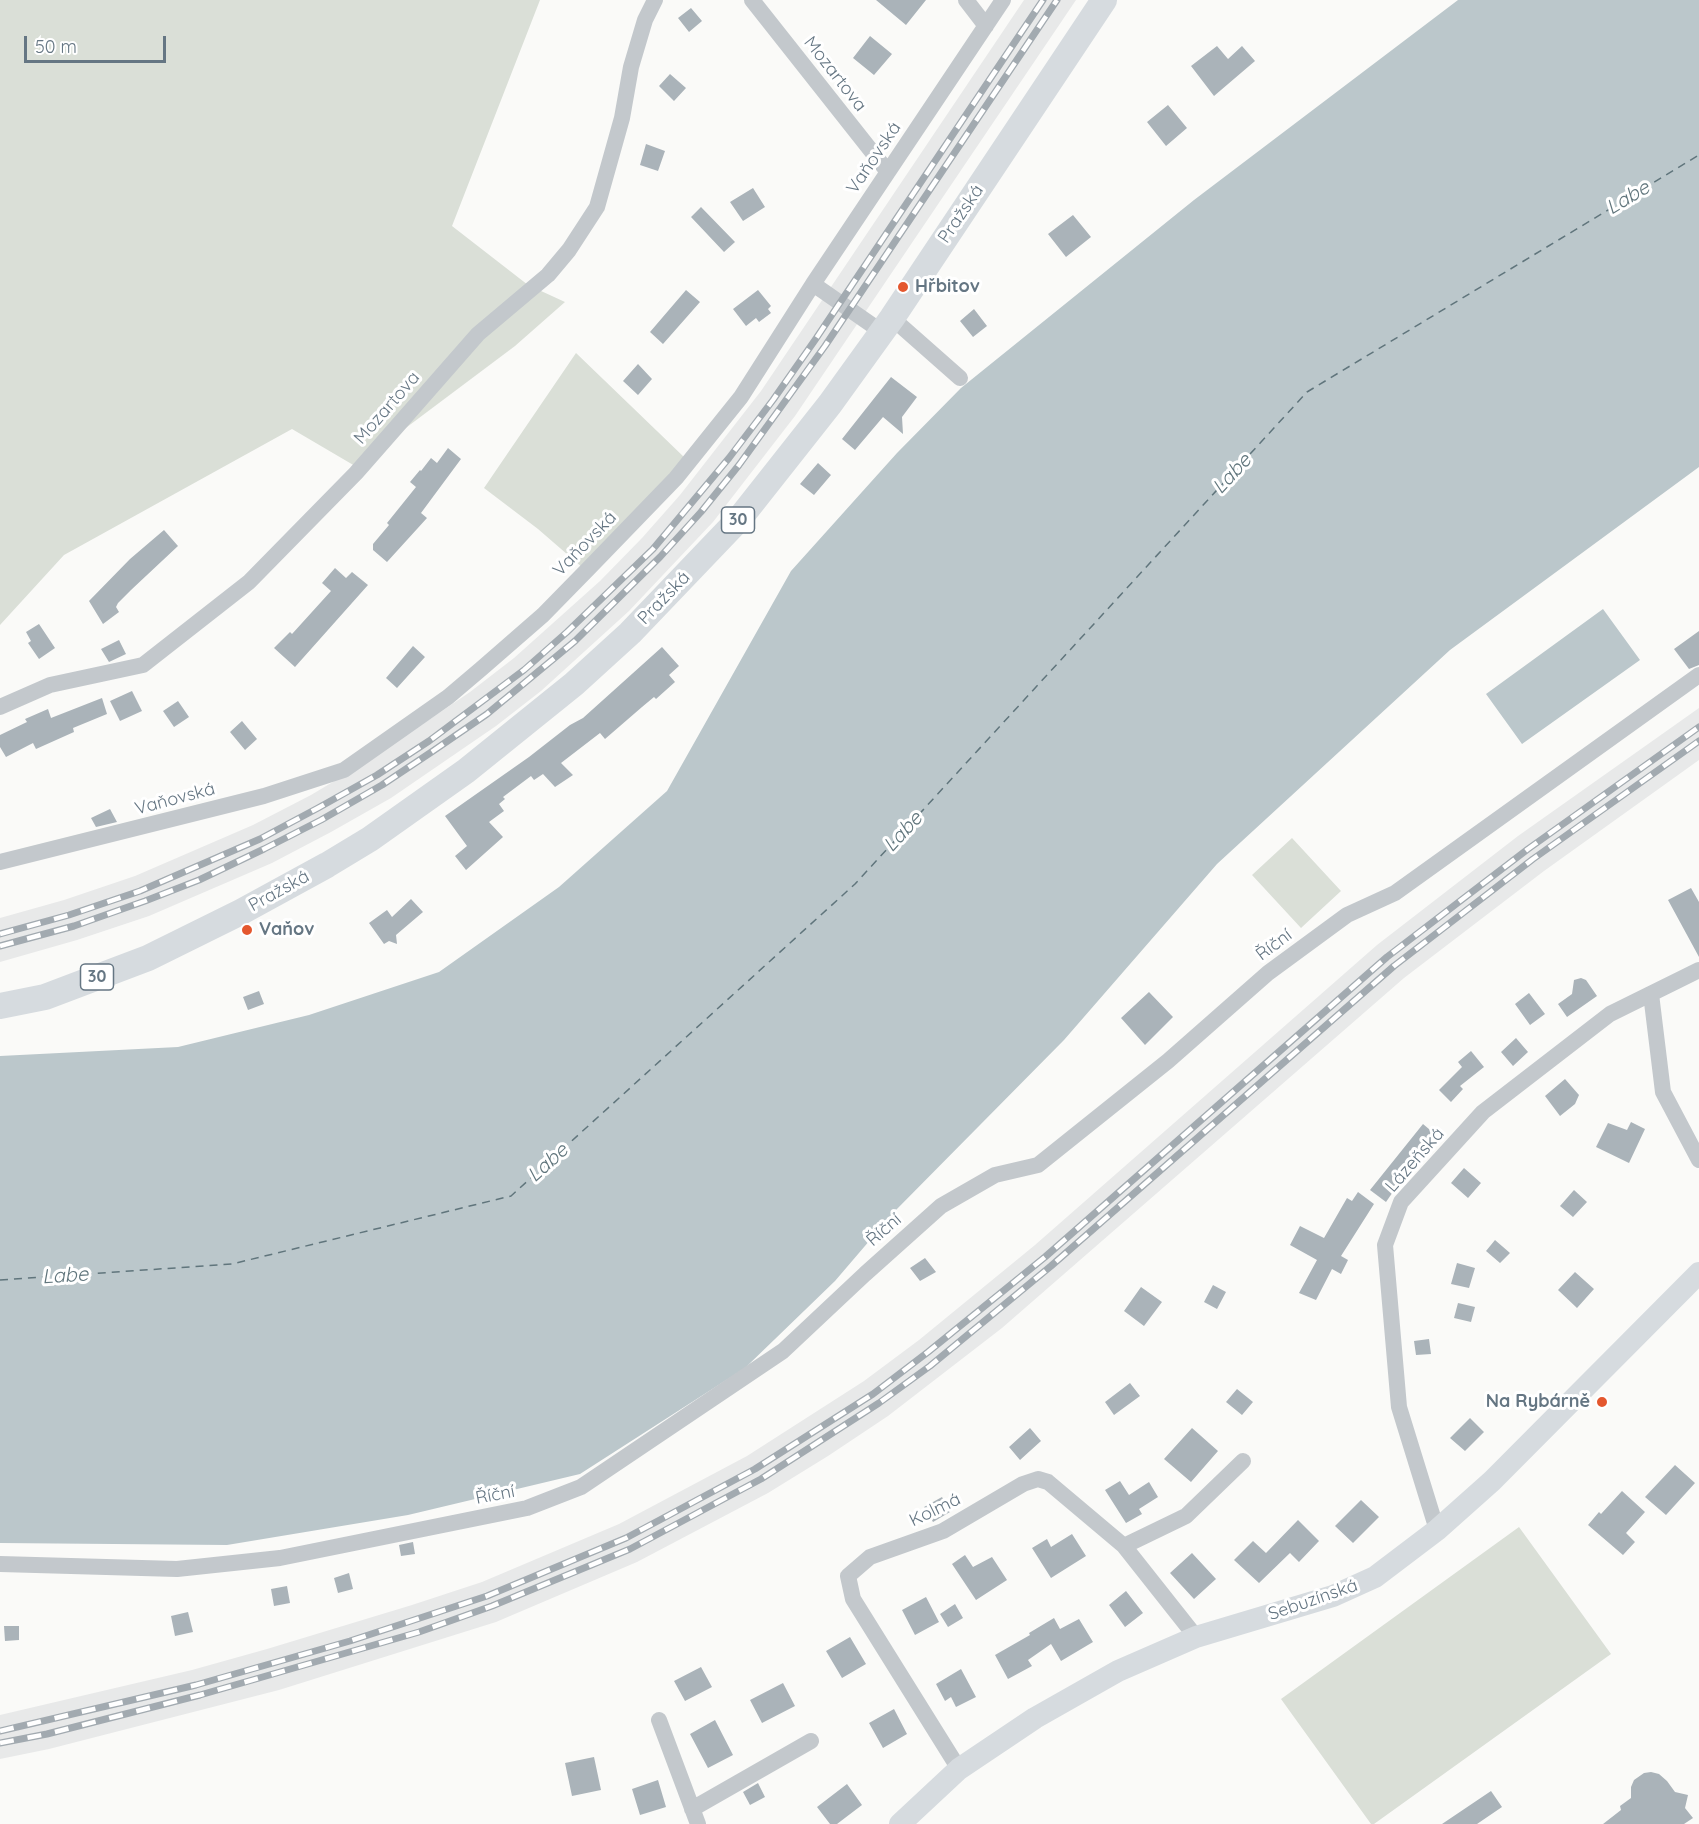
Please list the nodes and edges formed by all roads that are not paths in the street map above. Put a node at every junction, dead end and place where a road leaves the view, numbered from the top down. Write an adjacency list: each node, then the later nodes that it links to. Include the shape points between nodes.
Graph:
1 (655, 0): 12 (street, Mozartova, via 631,67 622,118 597,207 548,275 478,334 356,473 249,582 143,665 50,685)
2 (752, 0): 7 (street, Mozartova)
3 (966, 0): 6 (street)
4 (1003, 0): 6 (street, Vaňovská)
5 (1104, 0): 9 (main road, Pražská / 30)
6 (986, 26): 7 (street, Vaňovská)
7 (888, 172): 8 (street, Vaňovská)
8 (813, 284): 9 (street); 13 (street, Vaňovská, via 741,397 676,478 543,615 448,697 398,733 344,770 264,796)
9 (887, 325): 10 (street); 16 (main road, Pražská / 30, via 740,518 630,633 508,738 415,808 327,865 242,912 148,958 45,997)
10 (960, 378)
11 (1699, 675): 22 (street, Říční, via 1395,893 1347,915 1268,973 1168,1061 1038,1165 995,1175 941,1206 783,1351 581,1487 527,1508 280,1558 177,1569)
12 (0, 707)
13 (0, 862)
14 (1699, 970): 15 (street, Lázeňská)
15 (1651, 994): 17 (street, via 1664,1092); 20 (street, Lázeňská, via 1610,1014 1483,1112 1401,1202 1385,1245 1399,1407)
16 (0, 1006)
17 (1699, 1160)
18 (1699, 1273): 20 (main road, Sebuzínská, via 1492,1481)
19 (1243, 1461): 21 (street, via 1186,1516)
20 (1437, 1530): 23 (main road, Sebuzínská, via 1375,1577 1333,1596)
21 (1124, 1546): 23 (street, Kolmá); 26 (street, Kolmá, via 1048,1482 1038,1479 943,1531 870,1557 848,1576 853,1599)
22 (0, 1564)
23 (1196, 1637): 26 (main road, Sebuzínská, via 1107,1676)
24 (659, 1720): 27 (street)
25 (811, 1741): 27 (street)
26 (959, 1769): 28 (main road, Sebuzínská)
27 (695, 1817)
28 (900, 1824)

